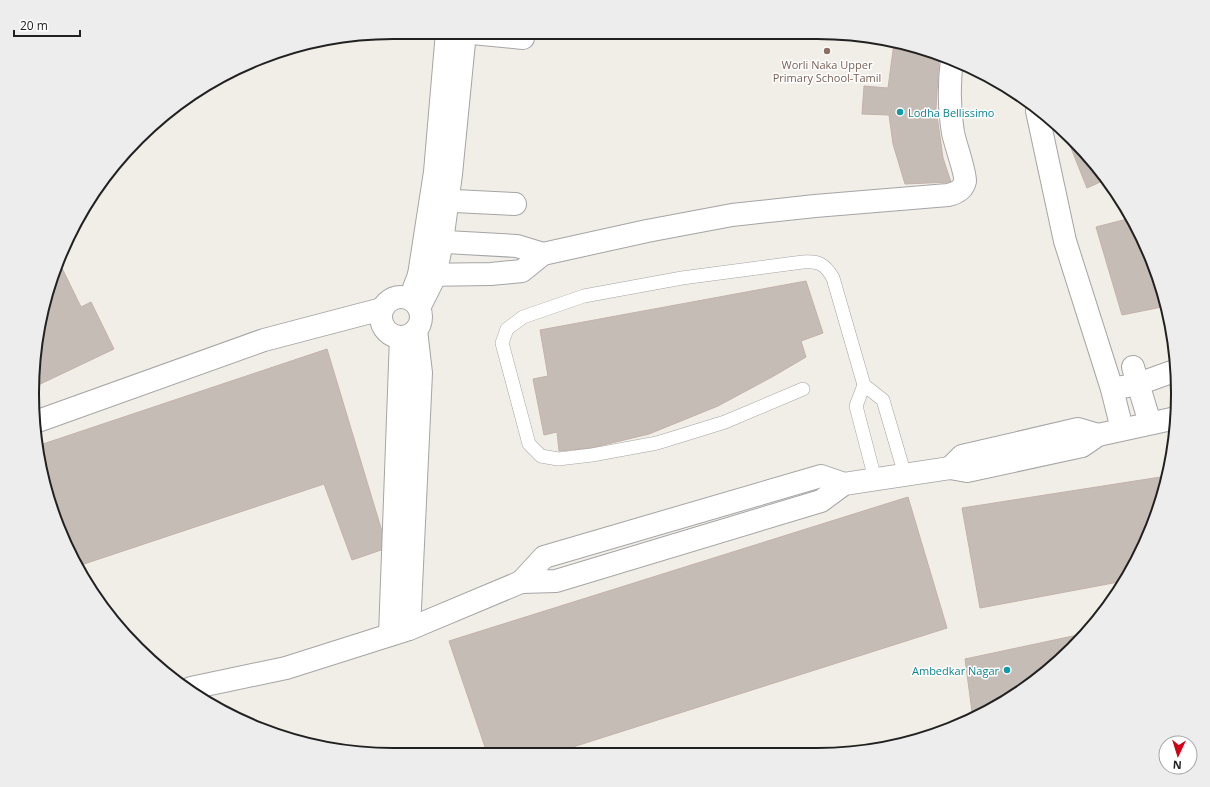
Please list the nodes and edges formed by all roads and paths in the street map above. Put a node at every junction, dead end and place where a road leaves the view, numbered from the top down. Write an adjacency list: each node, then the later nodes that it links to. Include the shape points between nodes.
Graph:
1 (448, 39): 5 (street)
2 (463, 39): 5 (street)
3 (951, 66): 9 (street, via 949,84 953,133 966,178 963,188 957,193 732,215)
4 (1038, 117): 18 (street, via 1065,241)
5 (448, 120): 6 (street)
6 (439, 200): 7 (street); 8 (street)
7 (515, 204)
8 (433, 241): 9 (street, via 517,246); 10 (street)
9 (543, 254): 10 (street, via 522,271)
10 (427, 275): 11 (street)
11 (414, 303): 12 (street, via 397,296 385,303); 13 (street, via 421,314 421,321 419,327)
12 (382, 309): 13 (street, via 380,315 383,328 394,336); 20 (street, via 264,340)
13 (408, 334): 25 (street)
14 (1170, 371): 15 (street)
15 (1136, 375): 18 (street); 21 (street)
16 (864, 385): 17 (lane, via 833,278 822,264 813,262 682,278 584,296 523,317 507,329 502,343 529,444 541,456 558,459 657,443 724,422); 23 (lane, via 882,400); 24 (lane, via 856,406)
17 (803, 389)
18 (1112, 389): 22 (street)
19 (1170, 419): 21 (street)
20 (40, 420)
21 (1150, 423): 22 (street)
22 (1122, 429): 23 (street, via 1098,434 1082,446 967,471 950,468)
23 (905, 475): 24 (street)
24 (875, 479): 25 (street, via 844,484 821,501 556,581 521,582)
25 (399, 632): 26 (street, via 286,668)
26 (196, 687)

